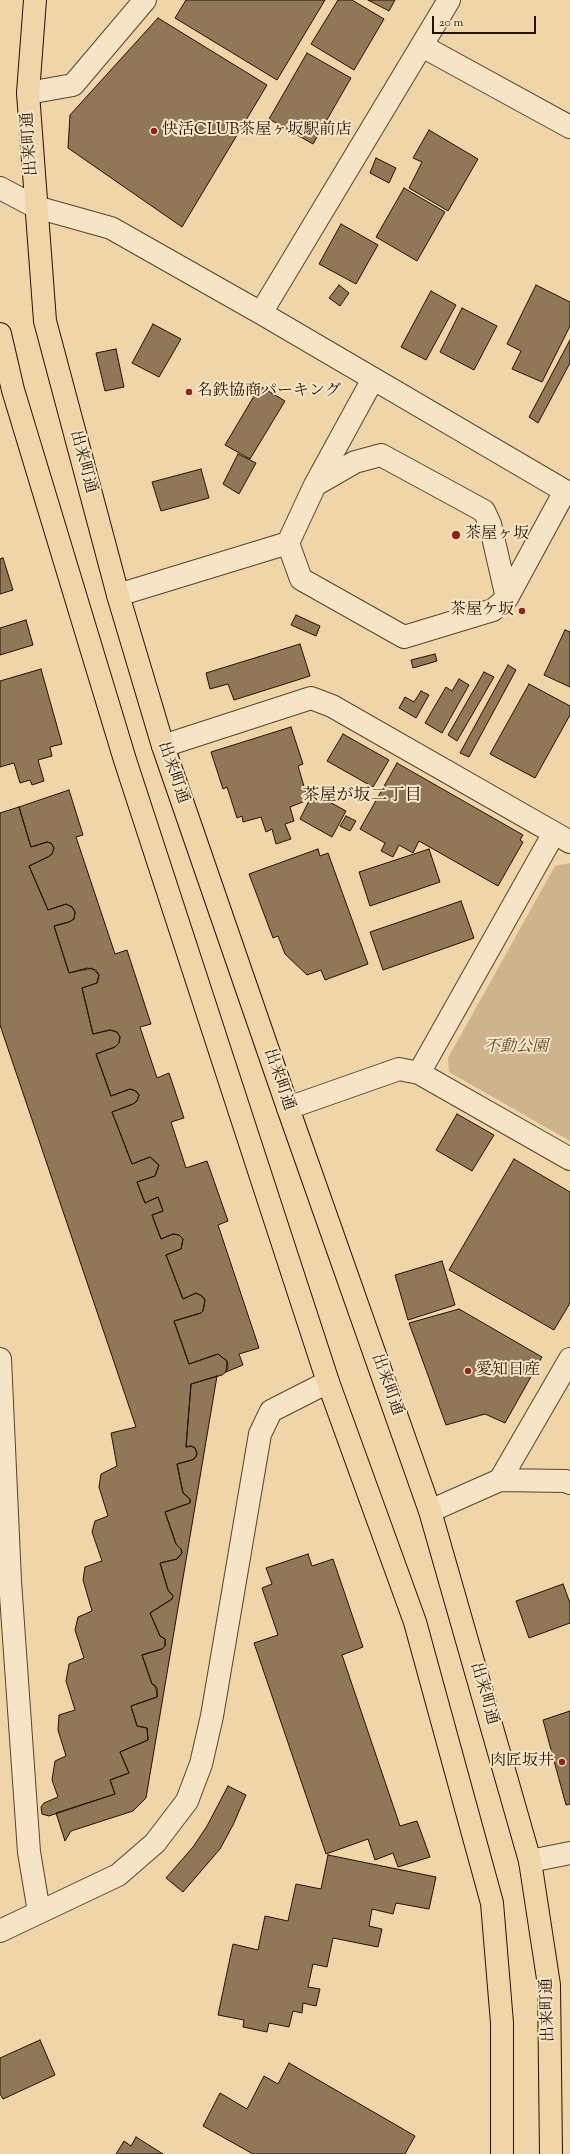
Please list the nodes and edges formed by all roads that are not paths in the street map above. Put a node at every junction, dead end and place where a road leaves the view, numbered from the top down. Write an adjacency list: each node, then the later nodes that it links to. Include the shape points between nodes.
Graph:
1 (35, 0): 5 (main road, 出来町通)
2 (145, 0): 5 (street, via 73,85)
3 (449, 0): 4 (street)
4 (422, 46): 6 (street); 9 (street)
5 (28, 93): 8 (main road, 出来町通)
6 (570, 127)
7 (0, 188): 8 (street)
8 (36, 207): 9 (street, via 111,228); 15 (main road, 出来町通, via 45,321)
9 (261, 313): 11 (street)
10 (0, 335): 24 (main road, via 13,390 125,760)
11 (372, 379): 12 (street); 13 (street)
12 (315, 485): 14 (street); 16 (street, via 355,462 381,455 484,511 490,524)
13 (568, 493): 16 (street)
14 (288, 543): 15 (street); 16 (street, via 301,579 404,637 493,610)
15 (118, 595): 17 (main road, 出来町通)
16 (507, 598)
17 (163, 746): 18 (street, via 311,698 332,706); 20 (main road, 出来町通)
18 (562, 837): 19 (street)
19 (419, 1073): 20 (street, via 398,1069); 21 (street)
20 (288, 1108): 27 (main road, 出来町通)
21 (570, 1159)
22 (0, 1359): 28 (street)
23 (570, 1359): 25 (street)
24 (328, 1382): 31 (street, via 271,1411 260,1434 212,1716 201,1764 187,1801 155,1843 118,1875); 33 (main road, via 415,1622 492,1902 502,2023)
25 (500, 1480): 26 (street); 27 (street)
26 (570, 1483)
27 (430, 1511): 30 (main road, 出来町通)
28 (5, 1583): 31 (street, via 29,1852)
29 (570, 1853): 30 (street)
30 (530, 1861): 34 (main road, 出来町通, via 549,1985)
31 (40, 1912): 32 (street)
32 (0, 1931)
33 (502, 2154)
34 (551, 2154)

